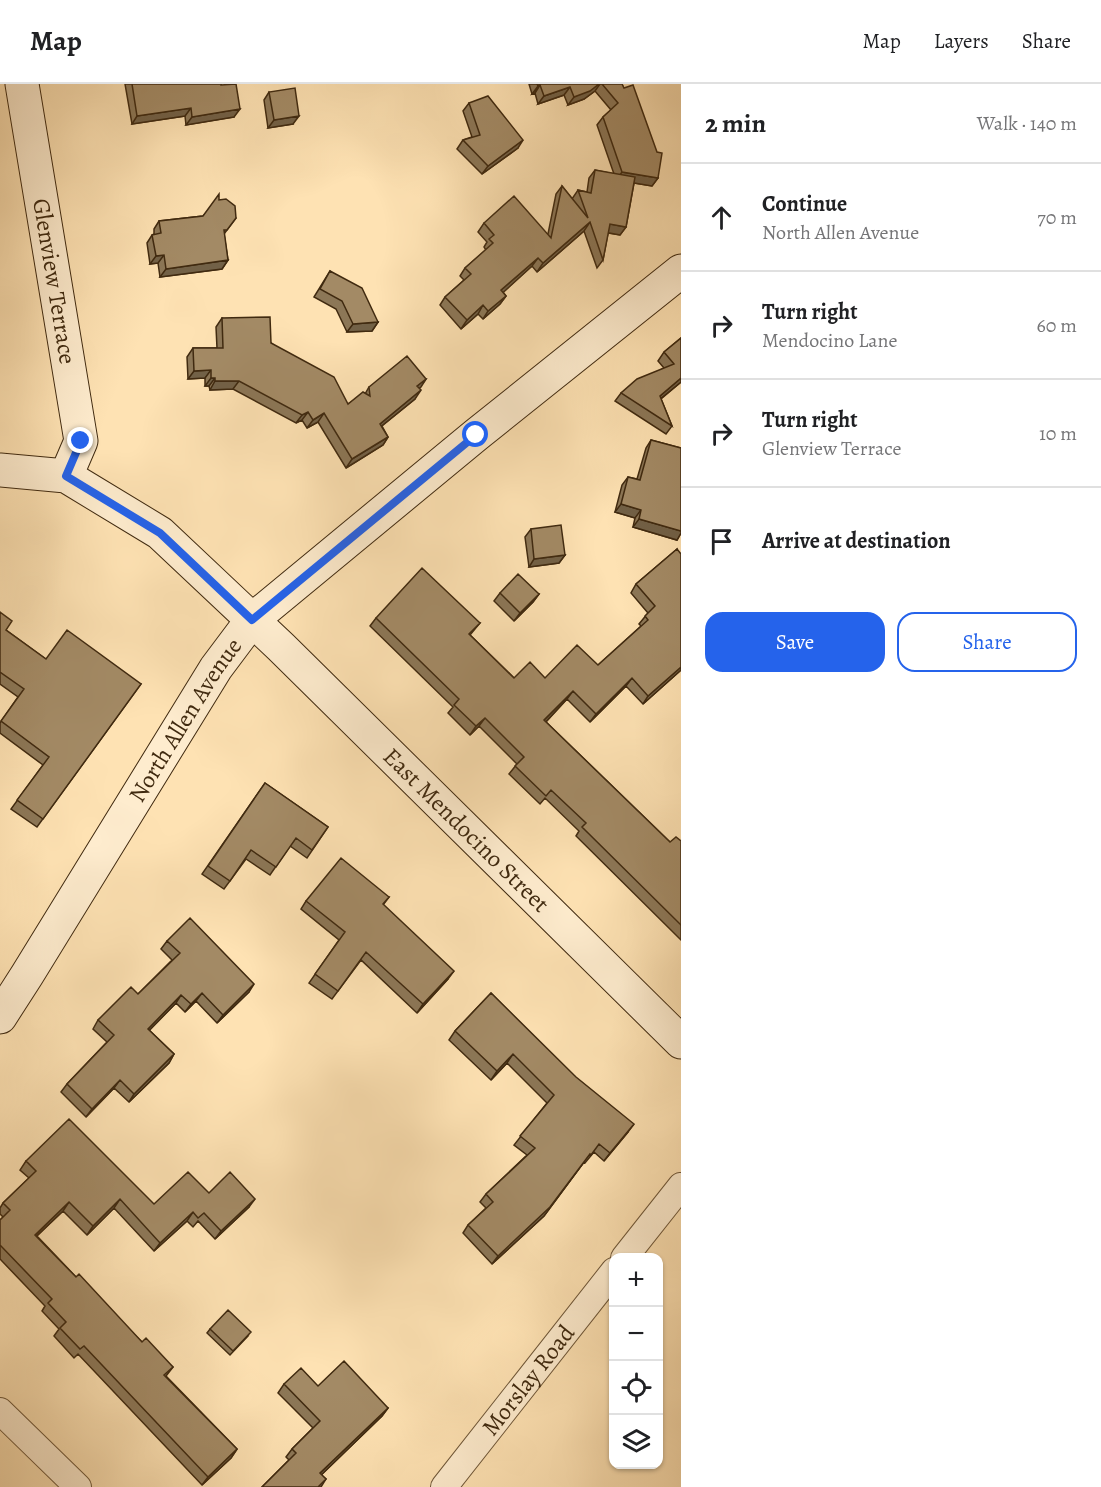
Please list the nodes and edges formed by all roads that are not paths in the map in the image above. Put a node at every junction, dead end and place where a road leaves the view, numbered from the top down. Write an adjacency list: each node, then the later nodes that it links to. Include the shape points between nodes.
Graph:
1 (22, 84): 4 (street, Glenview Terrace, via 81,441)
2 (681, 271): 5 (street, North Allen Avenue)
3 (0, 470): 4 (street)
4 (66, 476): 5 (street, East Mendocino Street, via 160,533)
5 (252, 620): 6 (street, North Allen Avenue, via 216,668); 7 (street, East Mendocino Street)
6 (0, 1017)
7 (681, 1042)
8 (681, 1186): 9 (street)
9 (627, 1253)
10 (609, 1277): 13 (street, Morslay Road)
11 (0, 1411): 12 (street)
12 (78, 1487)
13 (444, 1487)

